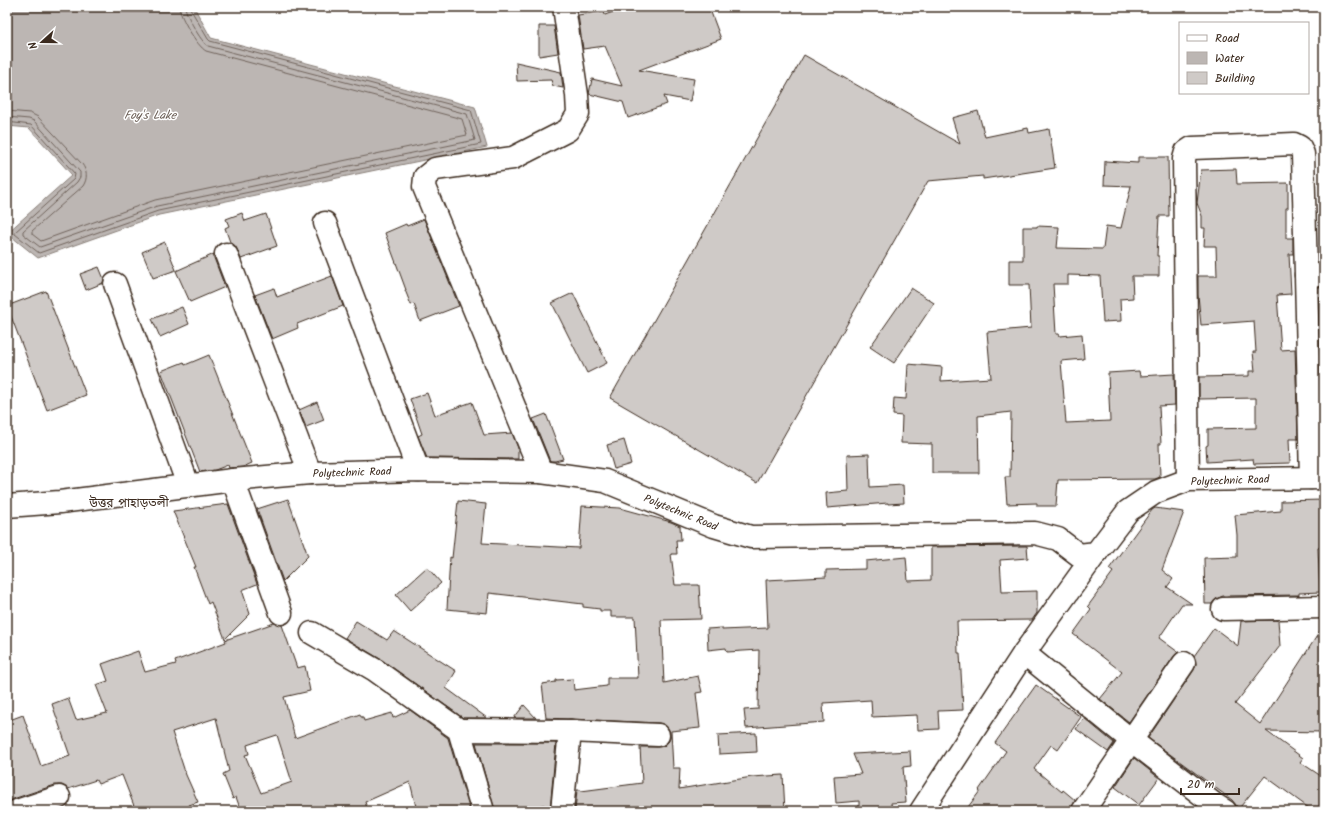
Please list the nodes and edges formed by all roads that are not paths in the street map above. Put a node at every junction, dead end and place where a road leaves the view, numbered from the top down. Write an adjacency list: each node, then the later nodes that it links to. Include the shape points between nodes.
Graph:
1 (564, 7): 7 (street, via 578,95 578,114 568,130 513,158 435,169 425,177 424,182)
2 (325, 223): 6 (street)
3 (226, 254): 8 (street)
4 (1315, 275): 9 (street); 11 (street, via 1303,154 1300,147 1294,144 1192,148 1186,152 1184,159)
5 (115, 284): 12 (street)
6 (418, 470): 7 (street, Polytechnic Road); 8 (street, Polytechnic Road)
7 (541, 472): 14 (street, Polytechnic Road, via 605,482 714,526 751,537 1035,533 1058,539 1079,555)
8 (310, 473): 10 (street, Polytechnic Road)
9 (1318, 478): 11 (street, Polytechnic Road)
10 (233, 480): 12 (street, Polytechnic Road); 17 (street)
11 (1188, 480): 14 (street, Polytechnic Road, via 1156,492 1128,511)
12 (188, 485): 13 (street, Polytechnic Road, via 60,502)
13 (7, 506)
14 (1096, 553): 19 (street)
15 (1324, 606): 16 (street)
16 (1224, 609)
17 (281, 613)
18 (312, 633): 21 (street, via 375,670)
19 (1024, 653): 24 (street); 29 (street)
20 (1184, 662): 24 (street)
21 (459, 730): 22 (street); 27 (street)
22 (570, 732): 23 (street); 28 (street)
23 (658, 735)
24 (1131, 740): 30 (street); 31 (street)
25 (59, 797): 26 (street)
26 (17, 811)
27 (483, 811)
28 (562, 811)
29 (921, 811)
30 (1082, 811)
31 (1225, 811)

